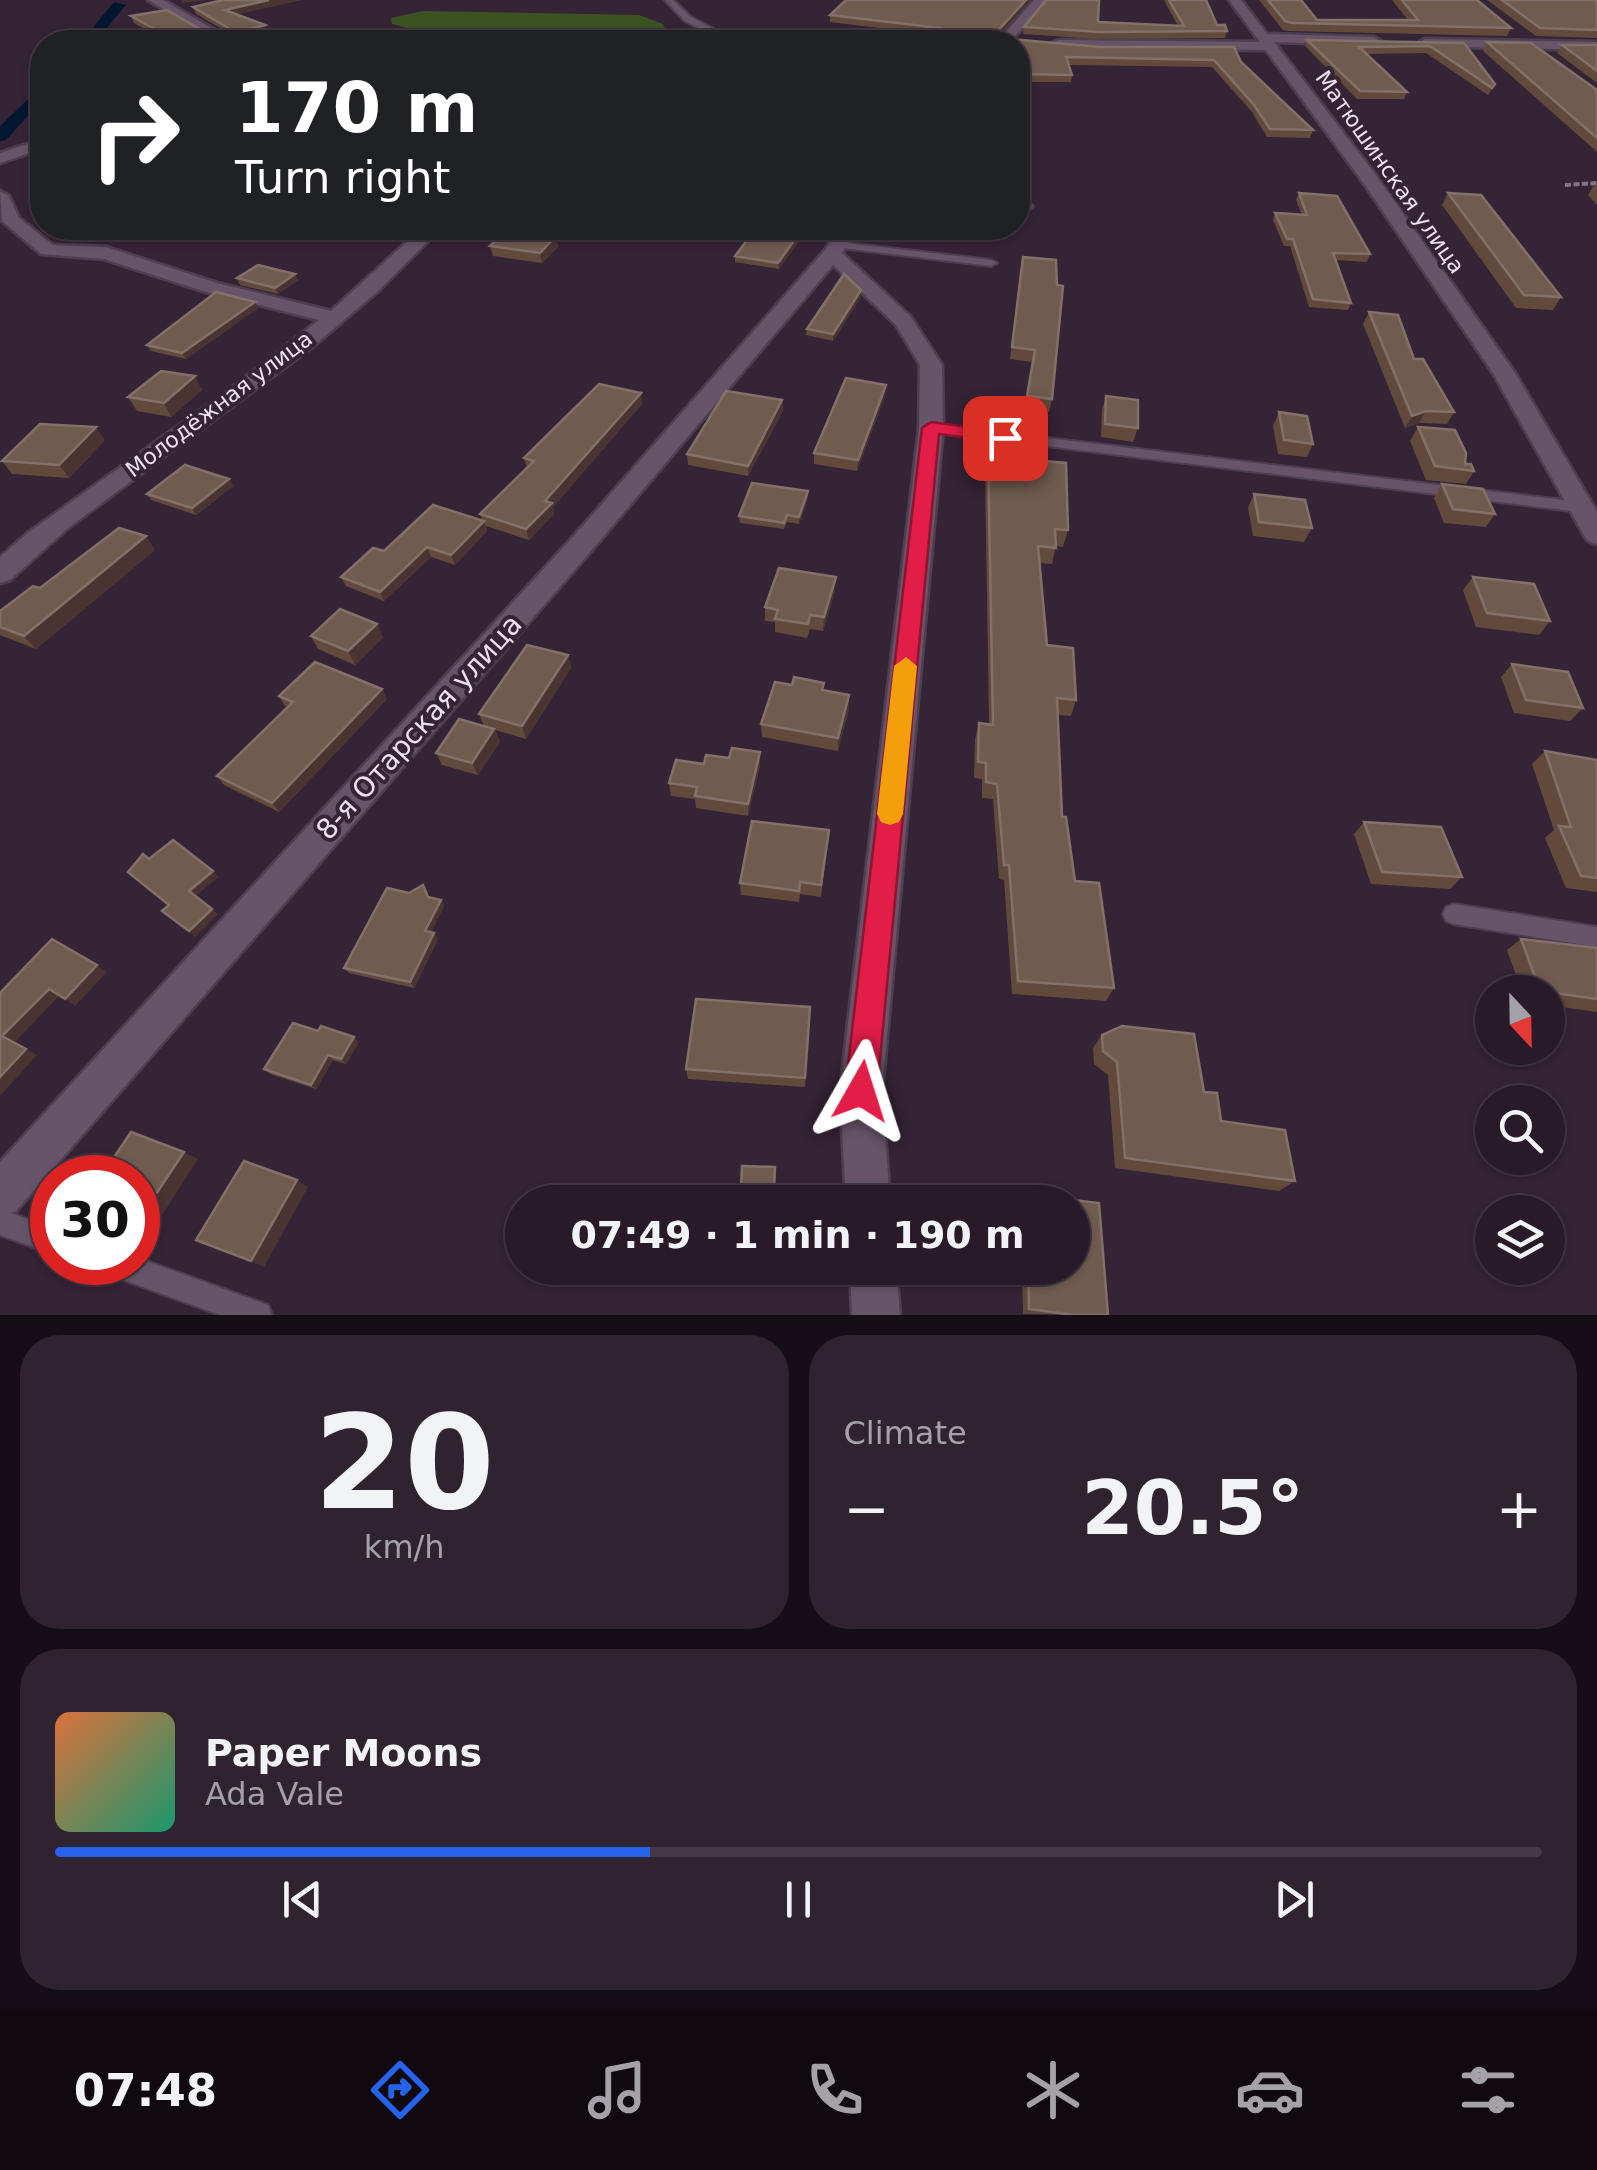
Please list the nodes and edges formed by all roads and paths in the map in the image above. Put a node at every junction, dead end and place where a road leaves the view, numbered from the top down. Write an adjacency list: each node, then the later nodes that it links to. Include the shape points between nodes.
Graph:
1 (154, 0): 6 (street)
2 (670, 0): 9 (lane)
3 (1040, 0): 10 (street)
4 (1234, 0): 11 (street, Матюшинская улица)
5 (194, 8): 6 (street)
6 (176, 11): 8 (street)
7 (1502, 23): 15 (street)
8 (208, 30)
9 (709, 30)
10 (1014, 30)
11 (1267, 42): 12 (street); 14 (street); 30 (street, Матюшинская улица, via 1504,374)
12 (1398, 42)
13 (1417, 42): 15 (street)
14 (1042, 43)
15 (1531, 46): 16 (street); 17 (street)
16 (1597, 46)
17 (1558, 66)
18 (30, 148): 19 (street)
19 (0, 158)
20 (1597, 184): 21 (path)
21 (1565, 185)
22 (0, 196): 23 (street, via 11,221)
23 (30, 236)
24 (35, 240): 28 (street, via 48,250 106,253)
25 (421, 240): 28 (street, Молодёжная улица)
26 (840, 242): 27 (lane); 29 (street, via 931,366); 36 (street, 8-я Отарская улица, via 582,544)
27 (991, 263)
28 (332, 317): 32 (street, Молодёжная улица)
29 (931, 428): 30 (lane); 35 (street, via 861,1091)
30 (1580, 507): 31 (street, Матюшинская улица)
31 (1597, 535)
32 (0, 573)
33 (1454, 914): 34 (lane)
34 (1597, 937)
35 (867, 1185)
36 (0, 1195)
37 (0, 1222): 38 (lane)
38 (30, 1233)
39 (160, 1279): 41 (lane)
40 (874, 1285): 42 (street)
41 (258, 1315)
42 (876, 1315)

